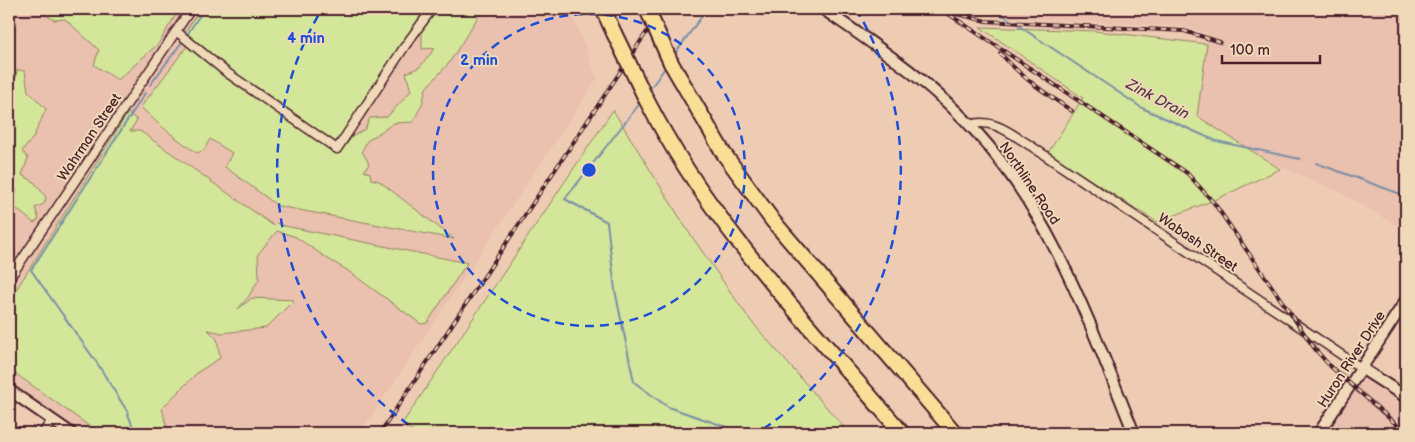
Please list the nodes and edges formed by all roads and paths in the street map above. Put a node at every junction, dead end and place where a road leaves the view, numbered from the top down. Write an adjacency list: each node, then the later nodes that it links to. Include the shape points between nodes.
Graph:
1 (191, 9): 6 (street, Wahrman Street)
2 (432, 9): 6 (street, via 336,149 226,72)
3 (603, 9): 16 (highway, bridge, via 646,99 692,177 740,244)
4 (647, 9): 17 (highway, bridge, via 671,63 724,154 773,221)
5 (823, 9): 7 (street, Northline Road, via 909,68)
6 (176, 31): 8 (street, Wahrman Street)
7 (970, 125): 10 (street, Wabash Street, via 986,122 998,126 1031,146); 18 (street, Northline Road, via 1015,182 1051,241 1072,283)
8 (9, 279)
9 (1406, 300): 10 (street, Huron River Drive)
10 (1362, 368): 12 (street, Wabash Street); 19 (street, Huron River Drive)
11 (9, 390): 13 (street)
12 (1406, 397)
13 (52, 420): 14 (street); 15 (street)
14 (43, 433)
15 (70, 433)
16 (902, 433)
17 (955, 433)
18 (1134, 433)
19 (1319, 433)

